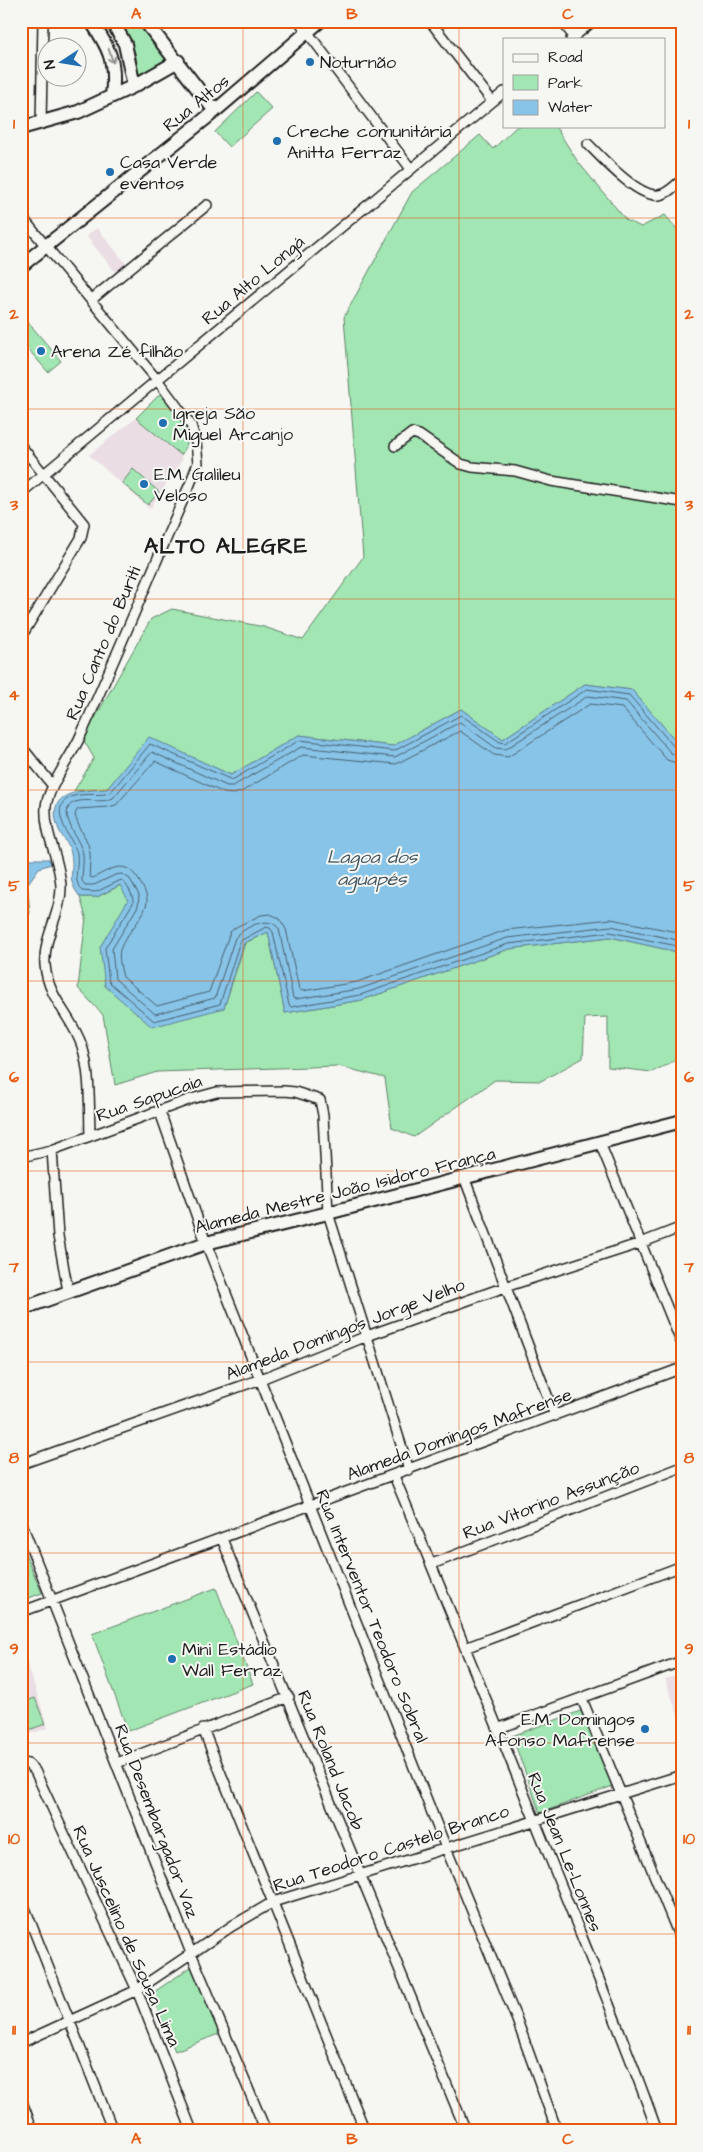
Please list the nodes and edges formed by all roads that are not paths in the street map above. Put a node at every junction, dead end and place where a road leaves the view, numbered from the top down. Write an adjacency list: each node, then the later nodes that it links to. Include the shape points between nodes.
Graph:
1 (44, 21): 18 (street)
2 (91, 21): 15 (main road, one-way to 15, via 112,58)
3 (112, 21): 13 (main road, via 125,44)
4 (145, 21): 12 (main road)
5 (299, 21): 10 (street)
6 (320, 21): 10 (main road, Rua Altos)
7 (430, 21): 16 (street)
8 (562, 21): 11 (street)
9 (593, 21): 11 (street)
10 (308, 32): 17 (main road, Rua Altos); 21 (street)
11 (573, 38)
12 (178, 61): 13 (main road); 17 (main road)
13 (134, 86): 15 (main road)
14 (503, 93): 16 (street, Rua Alto Longá)
15 (112, 96): 18 (main road)
16 (492, 101): 21 (street, Rua Alto Longá)
17 (215, 111): 25 (main road, Rua Altos)
18 (41, 123): 19 (main road)
19 (21, 128)
20 (588, 144): 22 (street, via 628,182 652,194 661,195)
21 (411, 169): 28 (street, Rua Alto Longá)
22 (682, 180)
23 (207, 205): 27 (street)
24 (21, 216): 25 (street, Rua Canto do Buriti)
25 (45, 245): 26 (main road, Rua Altos); 27 (street, Rua Canto do Buriti)
26 (21, 266)
27 (91, 300): 28 (street, Rua Canto do Buriti)
28 (158, 381): 31 (street, Rua Alto Longá); 36 (street, Rua Canto do Buriti, via 191,425 198,463 82,733)
29 (21, 446): 31 (street)
30 (395, 446): 33 (street, via 412,433 472,468 515,471 551,481)
31 (44, 474): 32 (street, Rua Alto Longá); 34 (street, via 84,524 82,538)
32 (21, 493)
33 (682, 502)
34 (21, 637)
35 (21, 746): 36 (street)
36 (53, 786): 39 (street, via 47,798 46,814 62,889 46,949 46,978 50,991 83,1047)
37 (160, 1112): 39 (street, Rua Sapucaia); 44 (street, Rua Sapucaia, via 217,1092 284,1090 320,1100); 46 (street, Rua Interventor Teodoro Sobral)
38 (682, 1121): 40 (main road, Alameda Mestre João Isidoro França)
39 (90, 1136): 41 (street, Rua Sapucaia)
40 (600, 1143): 43 (main road, Alameda Mestre João Isidoro França); 47 (street)
41 (52, 1150): 42 (street, Rua Sapucaia); 49 (street, via 58,1236)
42 (21, 1157)
43 (464, 1177): 44 (main road, Alameda Mestre João Isidoro França); 48 (street)
44 (328, 1213): 46 (main road, Alameda Mestre João Isidoro França); 51 (street)
45 (682, 1227): 47 (street, Alameda Domingos Jorge Velho)
46 (206, 1243): 49 (main road, Alameda Mestre João Isidoro França); 54 (street, Rua Interventor Teodoro Sobral)
47 (641, 1243): 48 (street, Alameda Domingos Jorge Velho); 52 (street)
48 (505, 1287): 51 (street, Alameda Domingos Jorge Velho); 55 (street)
49 (68, 1291): 50 (main road, Alameda Mestre João Isidoro França)
50 (21, 1309)
51 (367, 1336): 54 (street, Alameda Domingos Jorge Velho); 58 (street)
52 (682, 1344)
53 (682, 1368): 55 (street, Alameda Domingos Mafrense)
54 (261, 1379): 56 (street, Alameda Domingos Jorge Velho); 60 (street, Rua Interventor Teodoro Sobral)
55 (555, 1416): 58 (street, Alameda Domingos Mafrense)
56 (21, 1464)
57 (682, 1467): 63 (street, Rua Vitorino Assunção)
58 (409, 1470): 59 (street, Alameda Domingos Mafrense)
59 (394, 1476): 60 (street, Alameda Domingos Mafrense); 63 (street, Rua Jean Le-Lonnes)
60 (311, 1506): 62 (street, Alameda Domingos Mafrense); 78 (street, Rua Interventor Teodoro Sobral)
61 (21, 1522): 65 (street, Rua Desembargador Vaz)
62 (222, 1539): 65 (street, Alameda Domingos Mafrense); 69 (street, Rua Roland Jacob)
63 (432, 1564): 67 (street, Rua Jean Le-Lonnes)
64 (682, 1566): 67 (street)
65 (51, 1601): 66 (street, Alameda Domingos Mafrense); 74 (street, Rua Desembargador Vaz)
66 (21, 1612)
67 (465, 1648): 72 (street, Rua Jean Le-Lonnes)
68 (682, 1661): 70 (street)
69 (288, 1697): 71 (street); 79 (street, Rua Roland Jacob)
70 (582, 1699): 72 (street); 76 (street)
71 (203, 1729): 74 (street); 81 (street)
72 (497, 1729): 77 (street, Rua Jean Le-Lonnes)
73 (21, 1763): 84 (street, Rua Juscelino de Sousa Lima, via 28,1764 35,1771)
74 (117, 1763): 83 (street, Rua Desembargador Vaz)
75 (682, 1775): 76 (street, Rua Teodoro Castelo Branco)
76 (622, 1794): 77 (street, Rua Teodoro Castelo Branco); 82 (street)
77 (534, 1820): 78 (street, Rua Teodoro Castelo Branco); 95 (street, Rua Jean Le-Lonnes, via 631,2058)
78 (446, 1848): 79 (street, Rua Teodoro Castelo Branco); 94 (street, Rua Interventor Teodoro Sobral, via 517,2020)
79 (359, 1875): 81 (street, Rua Teodoro Castelo Branco); 93 (street, Rua Roland Jacob)
80 (21, 1898): 85 (street)
81 (273, 1902): 83 (street, Rua Teodoro Castelo Branco); 92 (street)
82 (682, 1943)
83 (191, 1952): 84 (street, Rua Teodoro Castelo Branco); 91 (street, Rua Desembargador Vaz)
84 (137, 1990): 85 (street, Rua Teodoro Castelo Branco); 90 (street, Rua Juscelino de Sousa Lima)
85 (70, 2020): 86 (street, Rua Teodoro Castelo Branco); 89 (street)
86 (21, 2043)
87 (21, 2099): 88 (street)
88 (33, 2131)
89 (113, 2131)
90 (192, 2131)
91 (266, 2131)
92 (365, 2131)
93 (466, 2131)
94 (557, 2131)
95 (657, 2131)

